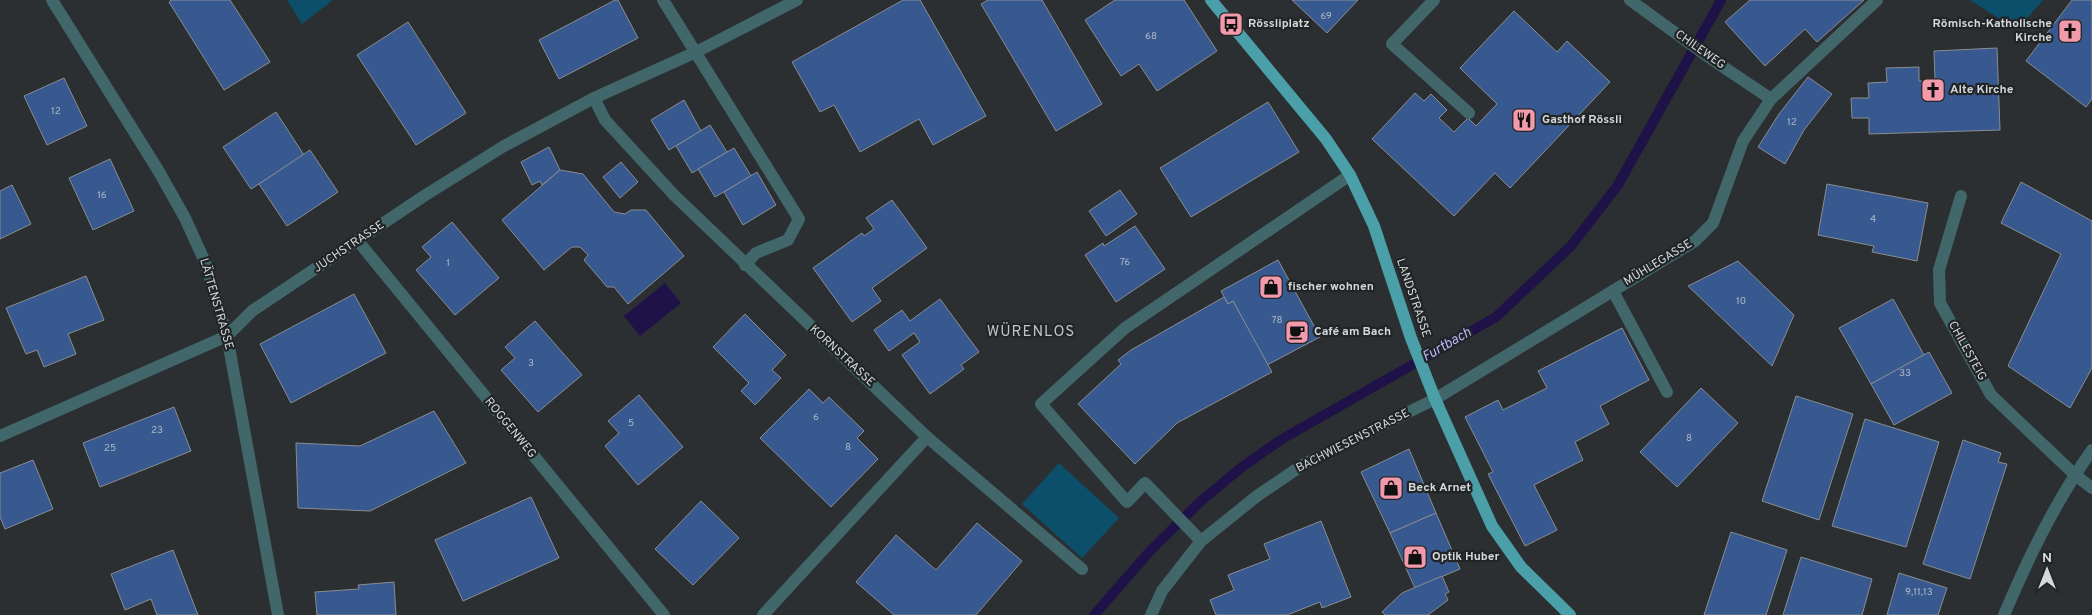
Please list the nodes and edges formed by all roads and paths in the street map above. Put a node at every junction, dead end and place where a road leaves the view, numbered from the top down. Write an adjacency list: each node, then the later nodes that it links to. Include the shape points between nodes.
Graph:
1 (52, 0): 17 (street, LÄTTENSTRASSE, via 185,218 205,262)
2 (663, 0): 8 (street)
3 (798, 0): 8 (street, JUCHSTRASSE)
4 (1211, 0): 12 (main road, LANDSTRASSE, via 1326,139)
5 (1434, 0): 11 (street, via 1392,44)
6 (1630, 0): 10 (street, CHILEWEG)
7 (1877, 0): 10 (street, MÜHLEGASSE)
8 (696, 52): 9 (street, JUCHSTRASSE); 15 (street, via 799,219 788,240 756,253)
9 (594, 98): 14 (street, JUCHSTRASSE, via 504,146); 15 (street, KORNSTRASSE, via 611,127)
10 (1771, 99): 16 (street, MÜHLEGASSE, via 1743,141 1713,223 1695,241)
11 (1469, 113)
12 (1350, 175): 19 (main road, LANDSTRASSE, via 1374,226); 25 (street, via 1125,328 1041,404 1127,502 1145,484)
13 (1961, 196): 23 (street, CHILESTEIG, via 1939,270 1940,303 1991,395)
14 (358, 241): 17 (street, JUCHSTRASSE, via 252,311); 28 (street, ROGGENWEG)
15 (745, 265): 21 (street, KORNSTRASSE)
16 (1613, 290): 18 (street); 19 (street, MÜHLEGASSE)
17 (227, 336): 20 (street, JUCHSTRASSE); 27 (street, LÄTTENSTRASSE)
18 (1667, 392)
19 (1435, 399): 25 (street, BACHWIESENSTRASSE, via 1304,464 1257,496); 31 (main road, LANDSTRASSE, via 1492,526 1521,567)
20 (0, 436)
21 (927, 437): 26 (street, KORNSTRASSE); 29 (street)
22 (2092, 450): 23 (street)
23 (2074, 474): 24 (street, CHILESTEIG); 32 (street)
24 (2092, 488)
25 (1201, 541): 30 (street, BACHWIESENSTRASSE, via 1162,591)
26 (1082, 568)
27 (278, 615)
28 (664, 615)
29 (763, 615)
30 (1151, 615)
31 (1570, 615)
32 (2004, 615)

